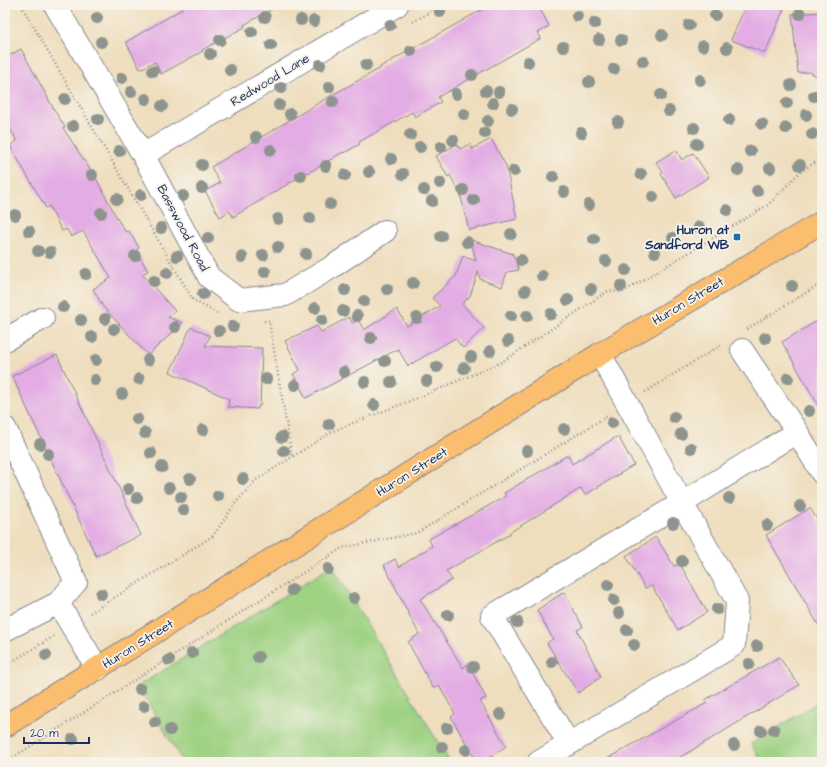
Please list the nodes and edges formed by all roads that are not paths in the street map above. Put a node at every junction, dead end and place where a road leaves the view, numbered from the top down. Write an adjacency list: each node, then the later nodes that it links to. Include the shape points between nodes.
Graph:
1 (54, 5): 3 (street, Basswood Road)
2 (397, 5): 3 (street, Redwood Lane)
3 (143, 155): 5 (street, Basswood Road, via 209,277 239,300 285,295)
4 (822, 222): 9 (main road, Huron Street)
5 (385, 231)
6 (43, 318): 7 (street)
7 (5, 340)
8 (742, 350): 11 (street)
9 (600, 354): 13 (street); 16 (main road, Huron Street)
10 (5, 428): 14 (street, via 76,582)
11 (797, 432): 12 (street); 13 (street)
12 (822, 473)
13 (682, 503): 18 (street, via 737,601 734,645); 18 (street, via 492,616)
14 (58, 603): 15 (street); 16 (street)
15 (5, 630)
16 (98, 669): 17 (main road, Huron Street)
17 (5, 726)
18 (569, 744): 19 (street)
19 (539, 762)

